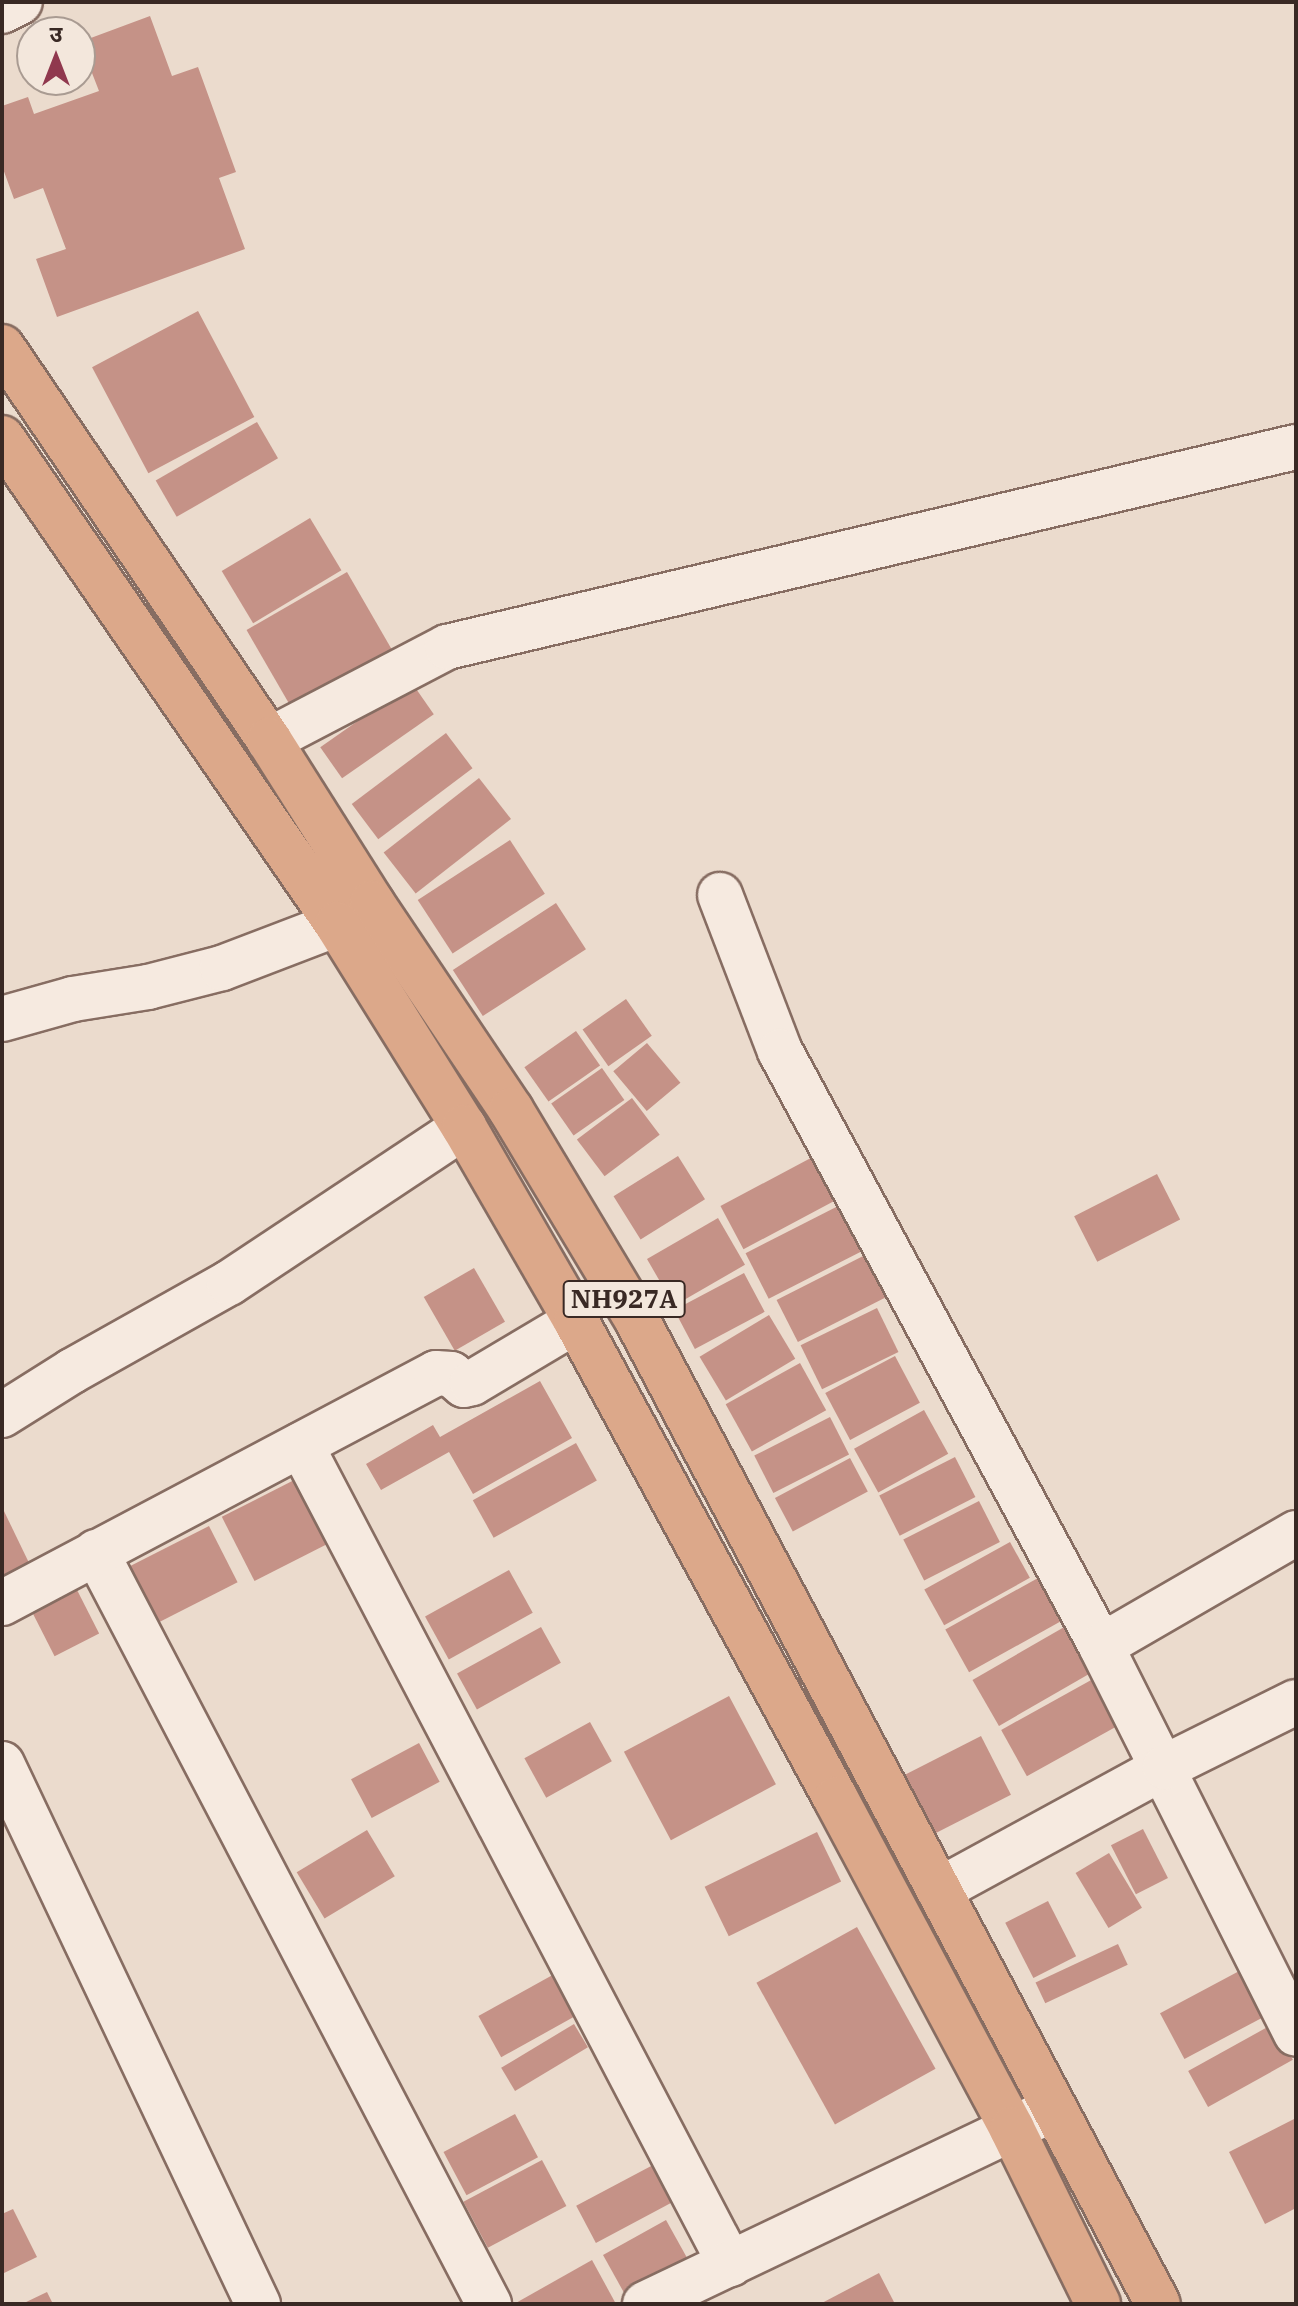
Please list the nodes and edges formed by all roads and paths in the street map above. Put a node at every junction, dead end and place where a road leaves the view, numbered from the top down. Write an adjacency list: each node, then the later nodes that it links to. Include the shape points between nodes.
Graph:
1 (20, 2): 2 (street)
2 (2, 11)
3 (2, 347): 6 (highway, NH927A)
4 (2, 438): 8 (highway, NH927A)
5 (1296, 447): 6 (street, via 503,631 447,647)
6 (269, 740): 7 (highway, NH927A)
7 (335, 844): 8 (highway); 11 (highway, NH927A)
8 (299, 868): 10 (highway, NH927A)
9 (720, 895): 20 (street, via 780,1051)
10 (337, 924): 11 (highway, NH927A); 12 (street, via 222,968)
11 (390, 967): 13 (highway, NH927A); 24 (highway, NH927A, via 511,1110 637,1320)
12 (2, 1019)
13 (464, 1127): 14 (highway, NH927A); 15 (street, via 229,1283)
14 (576, 1321): 16 (street, via 472,1383 464,1385 451,1374 436,1373); 27 (highway, NH927A)
15 (2, 1415)
16 (301, 1445): 18 (street); 28 (street)
17 (1296, 1533): 20 (street)
18 (96, 1552): 19 (street); 30 (street)
19 (2, 1603)
20 (1101, 1646): 23 (street)
21 (1296, 1702): 23 (street)
22 (2, 1764): 29 (street)
23 (1165, 1767): 24 (street); 25 (street)
24 (939, 1890): 26 (highway, NH927A)
25 (1292, 2015)
26 (1055, 2108): 27 (street); 33 (highway, NH927A)
27 (1012, 2129): 28 (street); 32 (highway, NH927A)
28 (730, 2264): 31 (street)
29 (258, 2304)
30 (489, 2304)
31 (645, 2304)
32 (1098, 2304)
33 (1158, 2304)

